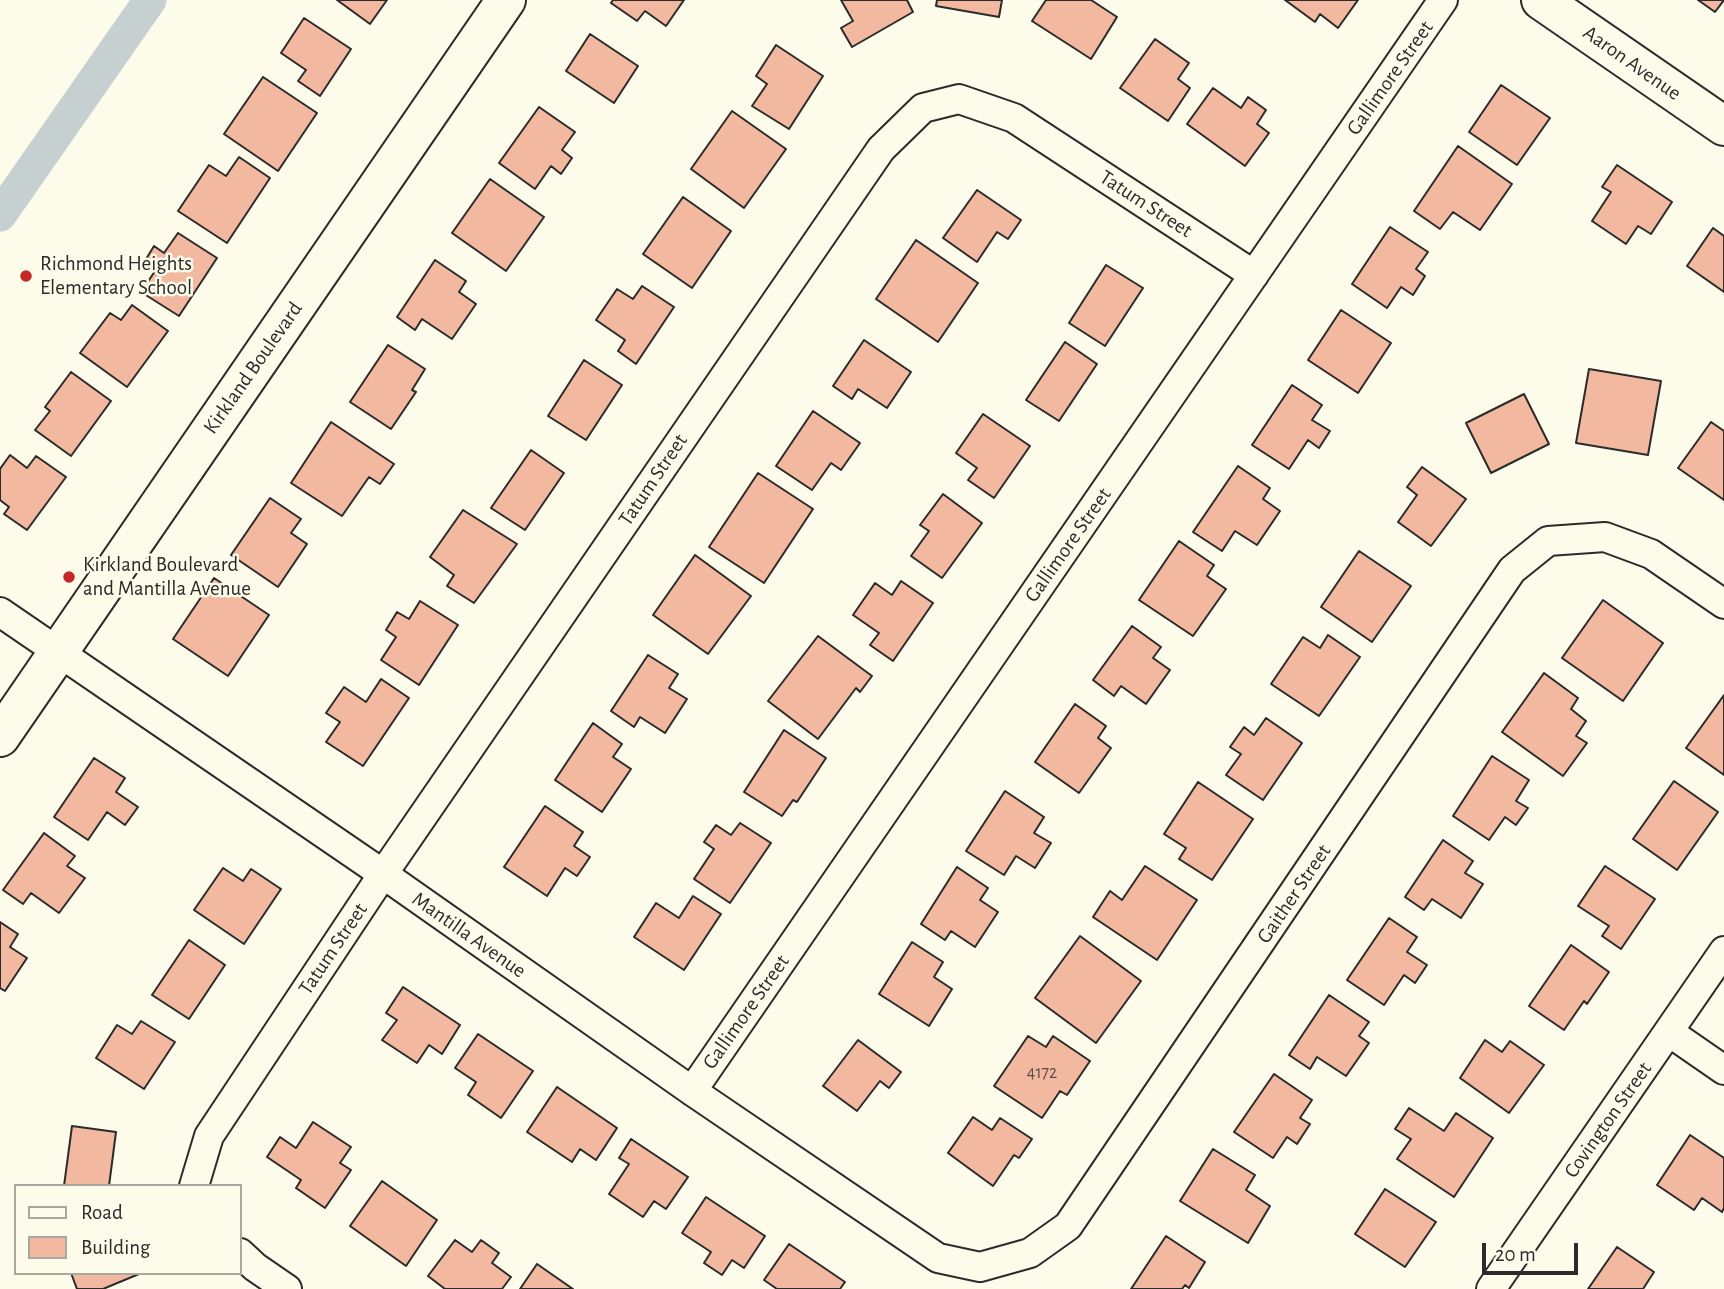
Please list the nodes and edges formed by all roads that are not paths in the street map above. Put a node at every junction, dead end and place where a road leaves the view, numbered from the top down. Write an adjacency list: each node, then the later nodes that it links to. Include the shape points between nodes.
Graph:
1 (506, 0): 8 (street, Kirkland Boulevard)
2 (1443, 0): 5 (street, Gallimore Street)
3 (1541, 0): 4 (street, Aaron Avenue)
4 (1724, 126)
5 (1254, 275): 10 (street, Tatum Street, via 1014,118 959,99 923,107 881,149); 14 (street, Gallimore Street)
6 (1724, 604): 16 (street, Gaither Street, via 1651,554 1605,537 1548,541 1512,570 1068,1226 1030,1253 980,1268)
7 (0, 612): 8 (street, Mantilla Avenue)
8 (58, 652): 9 (street, Kirkland Boulevard); 10 (street, Mantilla Avenue)
9 (0, 737)
10 (383, 874): 14 (street, Mantilla Avenue); 15 (street, Tatum Street, via 209,1136)
11 (1724, 951): 12 (street, Covington Street)
12 (1669, 1032): 13 (street); 19 (street, Covington Street)
13 (1724, 1070)
14 (692, 1091): 16 (street, Mantilla Avenue)
15 (195, 1184)
16 (938, 1258)
17 (247, 1260): 18 (street)
18 (286, 1289)
19 (1491, 1289)

